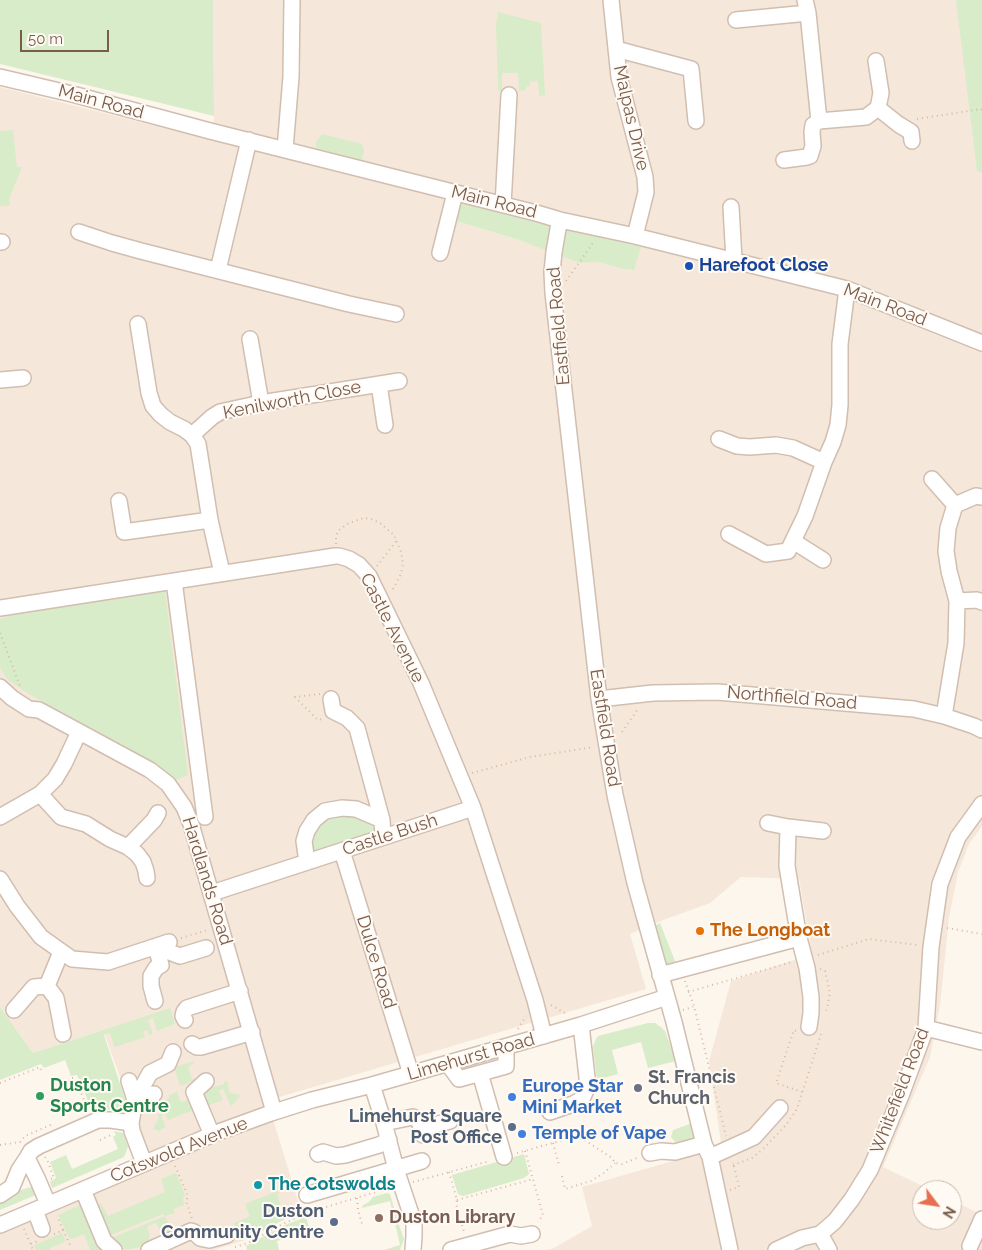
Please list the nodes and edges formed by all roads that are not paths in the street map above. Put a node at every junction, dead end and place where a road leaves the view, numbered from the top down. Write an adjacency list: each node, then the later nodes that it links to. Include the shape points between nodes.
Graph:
1 (292, 0): 14 (street)
2 (612, 0): 5 (street, Malpas Drive)
3 (807, 7): 4 (street); 11 (street)
4 (736, 20)
5 (616, 49): 10 (street, via 691,69); 21 (street, Malpas Drive, via 645,178 646,192)
6 (876, 61): 9 (street, via 881,93)
7 (0, 77): 12 (street, Main Road)
8 (509, 95): 17 (street)
9 (878, 108): 11 (street, via 866,117); 13 (street, via 911,132)
10 (696, 121)
11 (820, 121): 15 (street, via 813,125 810,156)
12 (249, 140): 14 (street, Main Road); 24 (street)
13 (912, 141)
14 (284, 149): 16 (street, Main Road)
15 (784, 160)
16 (455, 192): 17 (street, Main Road); 22 (street)
17 (503, 205): 19 (street, Main Road)
18 (731, 207): 23 (street)
19 (560, 220): 21 (street, Main Road); 53 (street, Eastfield Road, via 552,272 553,293)
20 (80, 232): 24 (street)
21 (635, 236): 23 (street, Main Road)
22 (440, 253)
23 (734, 260): 25 (street, Main Road)
24 (218, 270): 26 (street)
25 (847, 289): 29 (street, Main Road); 38 (street, via 840,344 838,425)
26 (396, 314)
27 (138, 324): 36 (street, via 154,406 170,422)
28 (250, 339): 34 (street)
29 (982, 343)
30 (23, 378): 31 (street)
31 (0, 380)
32 (399, 380): 33 (street, Kenilworth Close)
33 (379, 384): 34 (street, Kenilworth Close); 35 (street)
34 (261, 404): 36 (street, Kenilworth Close, via 220,412)
35 (385, 425)
36 (192, 435): 43 (street, via 198,444)
37 (719, 439): 38 (street, via 750,448 776,445 793,448)
38 (824, 462): 45 (street)
39 (932, 480): 42 (street)
40 (982, 497): 42 (street, via 976,496)
41 (119, 501): 43 (street, via 124,532)
42 (955, 505): 49 (street, via 946,551)
43 (210, 520): 47 (street)
44 (730, 534): 45 (street, via 766,554 788,551)
45 (793, 541): 46 (street)
46 (823, 560)
47 (222, 573): 48 (street, Castle Avenue); 60 (street, Castle Avenue, via 335,556 359,565 369,576 420,683)
48 (174, 581): 51 (street, Castle Avenue); 62 (street, Hardlands Road)
49 (957, 602): 50 (street); 55 (street, via 956,643)
50 (982, 602)
51 (0, 608)
52 (0, 687): 57 (street, Hardlands Road, via 29,709 39,710)
53 (599, 699): 55 (street, Northfield Road, via 718,692 914,709); 79 (street, Eastfield Road, via 615,794)
54 (330, 709): 64 (street, via 357,728)
55 (944, 716): 56 (street, Northfield Road)
56 (982, 730)
57 (79, 732): 58 (street, via 55,779); 74 (street, Hardlands Road, via 150,770 168,784 191,824)
58 (40, 794): 63 (street); 69 (street, via 61,817 86,824 107,845)
59 (982, 804): 87 (street, Whitefield Road, via 958,837 940,884 931,947)
60 (473, 808): 68 (street, Castle Bush); 91 (street, Castle Avenue, via 536,1000)
61 (158, 813): 69 (street)
62 (205, 816)
63 (0, 817)
64 (382, 820): 68 (street); 71 (street, Castle Bush, via 356,810 325,811 307,831 304,841)
65 (768, 823): 66 (street)
66 (788, 827): 67 (street); 75 (street, via 787,866)
67 (822, 831)
68 (383, 837): 70 (street, Castle Bush)
69 (128, 847): 72 (street, via 143,862)
70 (342, 851): 71 (street, Castle Bush); 98 (street, Dulce Road)
71 (307, 862): 74 (street, Castle Bush)
72 (147, 878)
73 (0, 880): 78 (street, via 41,937)
74 (212, 893): 81 (street, Hardlands Road)
75 (798, 938): 79 (street); 88 (street, via 812,1006)
76 (163, 944): 77 (street, via 180,956); 78 (street, via 108,962 72,959); 83 (street, via 161,964 151,976)
77 (206, 948)
78 (61, 952): 80 (street)
79 (660, 975): 82 (street, Eastfield Road)
80 (46, 991): 84 (street); 90 (street)
81 (240, 991): 85 (street, via 187,1008 183,1016); 89 (street, Hardlands Road)
82 (667, 997): 86 (street, Limehurst Road); 112 (street, Eastfield Road)
83 (155, 1001)
84 (14, 1010)
85 (185, 1020)
86 (581, 1025): 91 (street, Limehurst Road); 106 (street, via 587,1088 582,1099)
87 (926, 1028): 92 (street); 128 (street, Whitefield Road, via 870,1170 835,1221)
88 (811, 1030)
89 (252, 1032): 93 (street, via 201,1047); 105 (street, Hardlands Road)
90 (64, 1034)
91 (544, 1036): 94 (street, Limehurst Road)
92 (982, 1042)
93 (192, 1044)
94 (506, 1047): 96 (street, Limehurst Road); 97 (street, via 506,1066)
95 (173, 1052): 103 (street, via 168,1064 150,1073)
96 (448, 1064): 97 (street, via 459,1079); 98 (street, Limehurst Road)
97 (480, 1073): 115 (street)
98 (411, 1074): 101 (street, Limehurst Road)
99 (129, 1081): 103 (street)
100 (206, 1082): 110 (street, via 194,1092)
101 (372, 1085): 105 (street, Limehurst Road); 109 (street)
102 (154, 1094): 103 (street)
103 (135, 1100): 108 (street)
104 (780, 1108): 112 (street, via 754,1137 729,1148)
105 (274, 1112): 110 (street, Cotswold Avenue)
106 (550, 1112)
107 (450, 1121): 109 (street, via 422,1132 419,1121 413,1117)
108 (131, 1123): 116 (street, via 98,1120 39,1146); 118 (street)
109 (384, 1123): 111 (street)
110 (212, 1135): 118 (street, Cotswold Avenue)
111 (389, 1140): 114 (street, via 345,1155); 119 (street)
112 (707, 1151): 113 (street); 135 (street, Eastfield Road)
113 (650, 1153)
114 (318, 1154)
115 (504, 1157)
116 (27, 1158): 121 (street, via 12,1187); 123 (street, via 37,1178)
117 (422, 1161): 119 (street)
118 (144, 1163): 120 (street, Cotswold Avenue)
119 (396, 1169): 122 (street); 133 (street, via 397,1187 414,1223)
120 (83, 1190): 123 (street, Cotswold Avenue); 131 (street, via 104,1241)
121 (0, 1195)
122 (307, 1195)
123 (41, 1207): 125 (street, Cotswold Avenue); 126 (street)
124 (982, 1219): 130 (street)
125 (0, 1224)
126 (42, 1230)
127 (532, 1234): 134 (street, via 510,1234)
128 (820, 1234): 136 (street, Whitefield Road); 137 (street)
129 (229, 1241): 132 (street, via 200,1238 194,1232)
130 (970, 1246)
131 (114, 1250)
132 (149, 1250)
133 (413, 1250)
134 (451, 1250)
135 (730, 1250)
136 (776, 1250)
137 (828, 1250)

